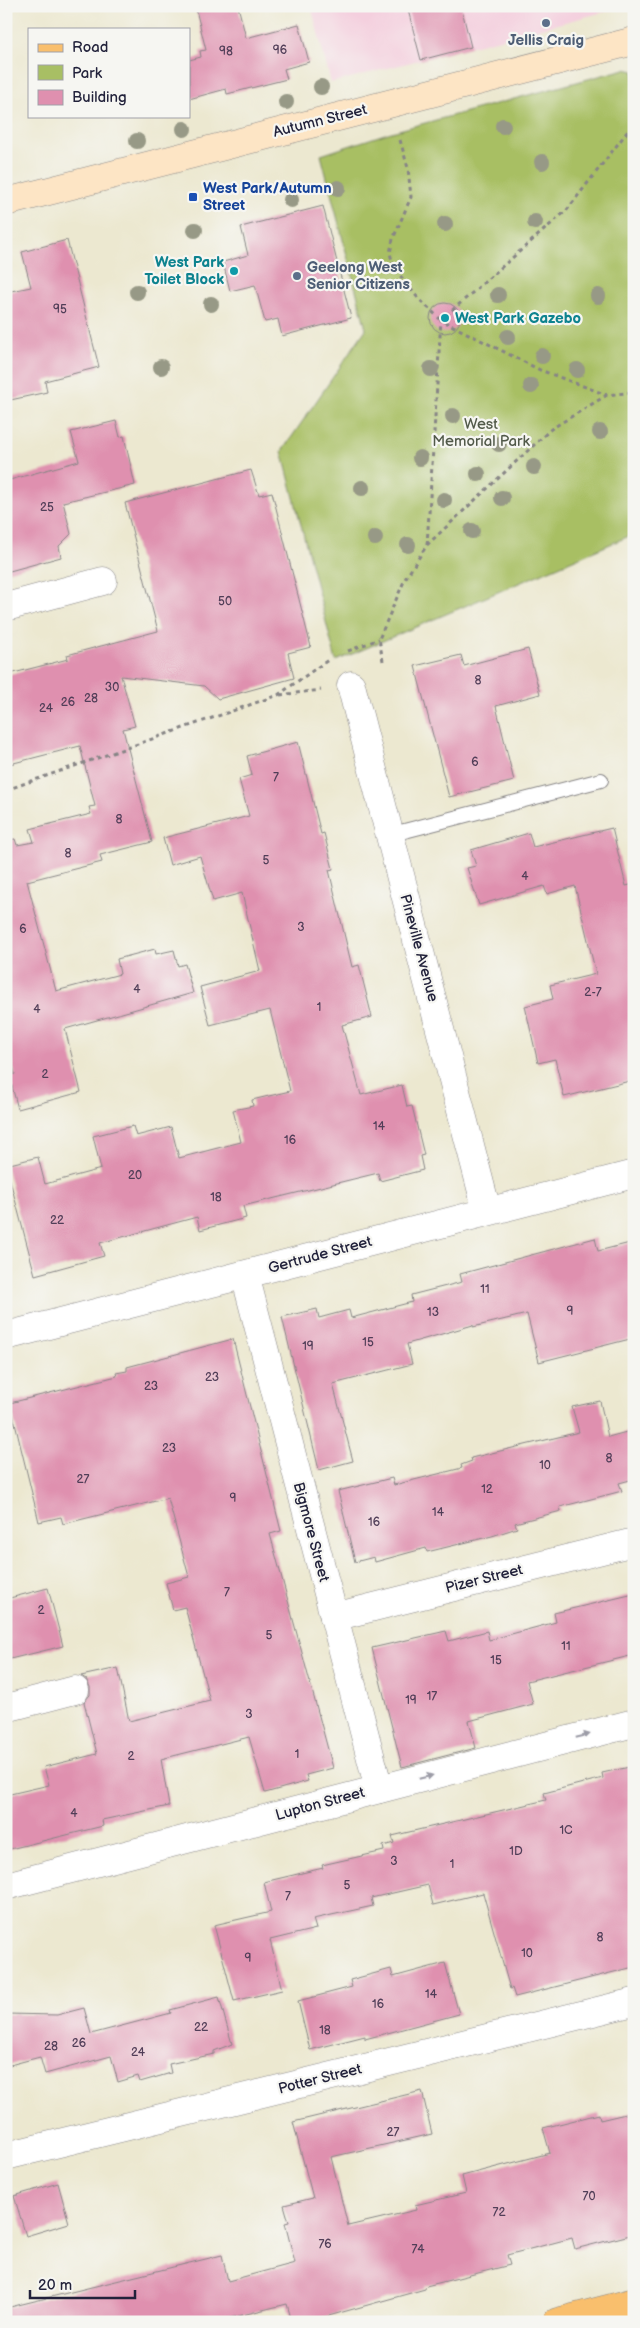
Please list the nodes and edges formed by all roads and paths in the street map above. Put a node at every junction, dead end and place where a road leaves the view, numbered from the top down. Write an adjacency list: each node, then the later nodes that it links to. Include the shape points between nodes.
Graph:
1 (634, 41): 4 (street, Autumn Street)
2 (634, 123): 5 (path, via 567,210)
3 (400, 140): 5 (path, via 408,168 411,197 390,252 394,268)
4 (6, 202)
5 (441, 320): 7 (path, via 540,370); 8 (path)
6 (634, 392): 7 (path)
7 (607, 395): 8 (path, via 551,429)
8 (427, 544): 11 (path, via 405,580)
9 (103, 582): 10 (street)
10 (6, 607)
11 (379, 639): 12 (path); 14 (path)
12 (346, 652)
13 (330, 659): 16 (path)
14 (383, 660)
15 (351, 685): 16 (path); 19 (street, Pineville Avenue)
16 (278, 695): 18 (path)
17 (600, 780): 19 (lane)
18 (6, 790)
19 (388, 835): 21 (street, Pineville Avenue)
20 (634, 1174): 21 (street, Gertrude Street)
21 (488, 1211): 22 (street, Gertrude Street)
22 (245, 1275): 23 (street, Gertrude Street); 25 (street, Bigmore Street)
23 (7, 1331)
24 (634, 1542): 25 (street, Pizer Street)
25 (334, 1617): 29 (street, Bigmore Street)
26 (75, 1690): 27 (street)
27 (6, 1708)
28 (634, 1723): 29 (street, Lupton Street, one-way to 28)
29 (379, 1789): 30 (street, Lupton Street)
30 (6, 1886)
31 (634, 2002): 32 (street, Potter Street)
32 (6, 2156)
33 (634, 2302): 34 (main road)
34 (557, 2322)

